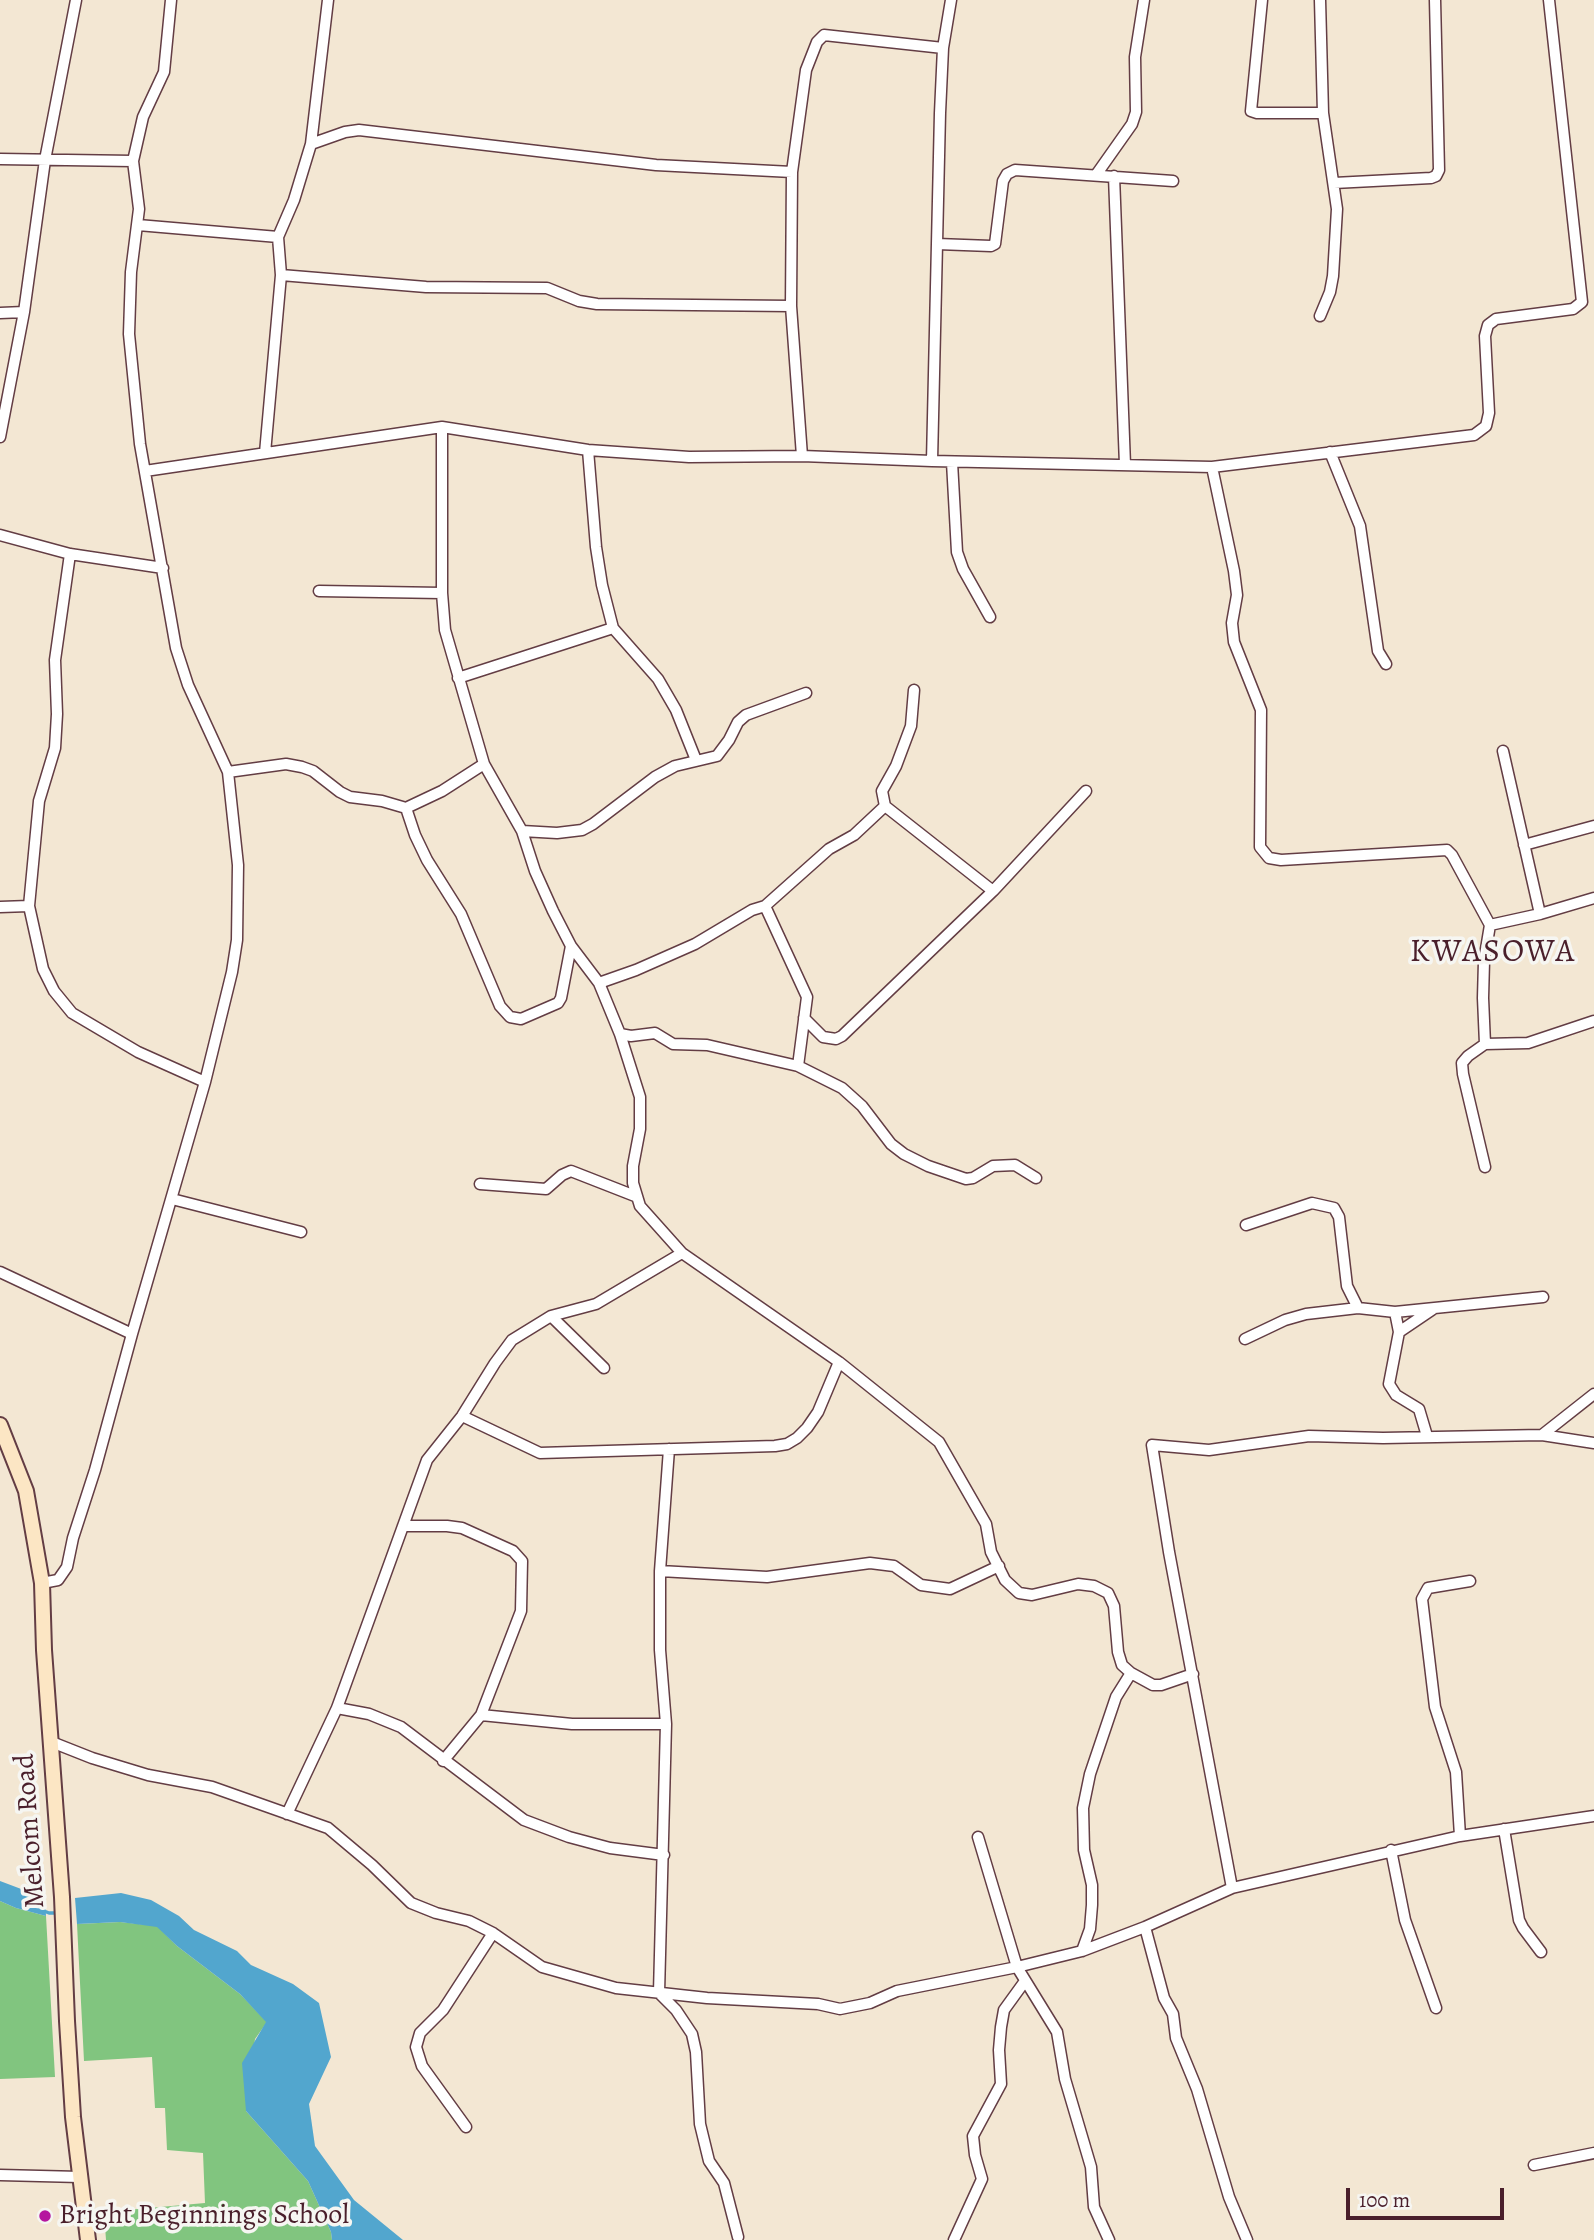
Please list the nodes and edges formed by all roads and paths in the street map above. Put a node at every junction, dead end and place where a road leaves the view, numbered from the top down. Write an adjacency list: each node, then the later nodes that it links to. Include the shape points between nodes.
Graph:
1 (76, 0): 14 (street)
2 (171, 0): 15 (street, via 164,72 143,117)
3 (328, 0): 12 (street)
4 (951, 0): 10 (street)
5 (1143, 0): 17 (street, via 1135,57 1136,111)
6 (1262, 0): 11 (street, via 1251,110)
7 (1320, 0): 11 (street)
8 (1436, 0): 20 (street, via 1436,176)
9 (1549, 0): 32 (street, via 1582,302 1573,309 1488,325 1489,413 1486,426 1474,435)
10 (943, 48): 16 (street, via 832,34 820,38 806,70); 23 (street)
11 (1323, 113): 20 (street)
12 (311, 144): 16 (street, via 359,130 656,165); 22 (street)
13 (0, 159): 14 (street)
14 (45, 160): 15 (street); 26 (street)
15 (133, 161): 21 (street)
16 (792, 172): 25 (street)
17 (1096, 175): 18 (street); 23 (street, via 1015,170 1003,181 995,244)
18 (1114, 176): 19 (street); 37 (street)
19 (1173, 181)
20 (1334, 183): 28 (street, via 1333,276)
21 (138, 225): 22 (street); 39 (street, via 129,334)
22 (278, 237): 24 (street)
23 (937, 244): 35 (street)
24 (281, 275): 25 (street, via 426,287 547,288 597,304); 33 (street)
25 (791, 306): 34 (street)
26 (24, 312): 27 (street); 30 (street)
27 (0, 313)
28 (1320, 316)
29 (442, 427): 31 (street); 33 (street); 44 (street)
30 (0, 436)
31 (588, 450): 34 (street, via 689,457); 46 (street, via 601,585)
32 (1330, 452): 38 (street); 47 (street, via 1360,526 1378,651)
33 (265, 453): 39 (street)
34 (802, 456): 35 (street)
35 (932, 461): 36 (street)
36 (953, 462): 37 (street); 45 (street, via 957,552)
37 (1125, 465): 38 (street)
38 (1212, 467): 67 (street, via 1234,570 1234,642 1261,710 1263,853 1281,860 1447,850)
39 (145, 471): 42 (street)
40 (0, 534): 41 (street)
41 (71, 554): 42 (street); 63 (street, via 55,660 55,748 39,801)
42 (163, 568): 54 (street, via 176,648)
43 (319, 591): 44 (street)
44 (442, 593): 48 (street, via 445,630)
45 (990, 617)
46 (613, 628): 48 (street); 52 (street, via 658,679)
47 (1387, 664)
48 (458, 678): 53 (street)
49 (914, 690): 56 (street, via 911,726 882,790)
50 (806, 693): 52 (street, via 746,715 717,756)
51 (1503, 751): 60 (street)
52 (696, 761): 59 (street, via 655,777 582,830)
53 (484, 765): 57 (street); 59 (street)
54 (228, 772): 57 (street, via 286,764 302,767 350,797); 75 (street, via 238,865 237,940)
55 (1086, 790): 61 (street)
56 (885, 806): 61 (street); 64 (street)
57 (406, 807): 68 (street, via 427,860 461,914 500,1006 510,1017 521,1019 558,1003)
58 (1594, 826): 60 (street)
59 (522, 831): 68 (street, via 535,871)
60 (1524, 845): 66 (street)
61 (993, 891): 70 (street, via 842,1036 822,1037)
62 (1594, 898): 66 (street)
63 (29, 906): 65 (street); 75 (street, via 47,981 72,1013 138,1052)
64 (765, 906): 69 (street, via 695,944); 70 (street, via 807,997)
65 (0, 907)
66 (1540, 914): 67 (street)
67 (1490, 925): 73 (street, via 1484,961)
68 (571, 946): 69 (street)
69 (599, 983): 72 (street)
70 (804, 1018): 74 (street)
71 (1594, 1021): 73 (street, via 1528,1043)
72 (620, 1034): 74 (street, via 655,1033 673,1044 707,1045); 79 (street, via 640,1097 633,1166)
73 (1485, 1044): 76 (street, via 1462,1063 1462,1074)
74 (798, 1066): 77 (street, via 842,1088 891,1144 928,1166 966,1179 993,1166 1015,1165)
75 (205, 1082): 80 (street)
76 (1485, 1167)
77 (1036, 1178)
78 (480, 1184): 79 (street, via 546,1189 571,1171)
79 (635, 1196): 83 (street)
80 (172, 1199): 82 (street); 91 (street)
81 (1245, 1225): 86 (street, via 1312,1203 1334,1208 1347,1286)
82 (302, 1232)
83 (682, 1253): 89 (street, via 596,1304); 93 (street)
84 (0, 1272): 91 (street)
85 (1543, 1297): 87 (street)
86 (1358, 1308): 88 (street); 92 (street, via 1306,1314)
87 (1435, 1308): 88 (street); 90 (street)
88 (1395, 1312): 90 (street)
89 (551, 1316): 94 (street); 96 (street, via 512,1340)
90 (1399, 1332): 99 (street, via 1389,1384 1396,1395 1419,1409)
91 (132, 1334): 107 (street, via 67,1567 58,1580)
92 (1245, 1339)
93 (839, 1362): 101 (street, via 818,1412 787,1444); 104 (street, via 939,1442 986,1524 991,1552)
94 (604, 1368)
95 (1594, 1394): 98 (street)
96 (462, 1416): 101 (street, via 540,1453); 103 (street, via 427,1460)
97 (0, 1424): 102 (main road, Melcom Road)
98 (1542, 1435): 99 (street); 100 (street)
99 (1427, 1436): 109 (street, via 1308,1436 1209,1450 1152,1446)
100 (1594, 1443)
101 (668, 1449): 105 (street)
102 (5, 1450): 107 (main road, Melcom Road, via 26,1491)
103 (403, 1526): 110 (street); 111 (street, via 462,1528 513,1551 522,1561 521,1611)
104 (999, 1566): 105 (street, via 950,1589 921,1585 894,1566 870,1563 767,1577); 108 (street, via 1019,1593 1032,1595 1078,1584 1108,1593 1114,1606 1118,1652)
105 (660, 1571): 112 (street)
106 (1470, 1581): 118 (street, via 1429,1588 1422,1599 1435,1707 1456,1772)
107 (42, 1583): 113 (main road, Melcom Road)
108 (1131, 1674): 109 (street, via 1153,1685); 125 (street, via 1116,1697 1083,1808 1092,1905)
109 (1193, 1674): 122 (street)
110 (337, 1708): 114 (street, via 401,1727); 115 (street)
111 (481, 1714): 112 (street, via 572,1724); 114 (street)
112 (666, 1724): 121 (street)
113 (49, 1741): 115 (street, via 148,1774 212,1787); 135 (main road, Melcom Road)
114 (443, 1760): 121 (street, via 524,1820 610,1848)
115 (287, 1814): 124 (street, via 328,1828 411,1903 469,1920)
116 (1594, 1816): 117 (street)
117 (1504, 1829): 118 (street); 126 (street, via 1519,1920)
118 (1460, 1836): 120 (street)
119 (978, 1837): 127 (street)
120 (1391, 1850): 122 (street); 130 (street, via 1405,1920)
121 (664, 1855): 129 (street)
122 (1231, 1888): 123 (street)
123 (1145, 1927): 125 (street); 140 (street, via 1164,1998 1173,2014 1176,2038)
124 (494, 1933): 129 (street, via 542,1966 616,1988); 131 (street, via 443,2010 420,2033 416,2047 422,2066)
125 (1082, 1951): 127 (street)
126 (1541, 1952)
127 (1017, 1967): 128 (street); 129 (street, via 897,1991 840,2009)
128 (1025, 1981): 138 (street, via 1004,2010 1001,2084 973,2136 982,2179); 139 (street, via 1056,2032 1091,2167 1094,2207)
129 (659, 1993): 136 (street, via 692,2034 700,2124 709,2161 724,2183)
130 (1436, 2008)
131 (466, 2127)
132 (1594, 2153): 133 (street)
133 (1534, 2165)
134 (0, 2175): 135 (street)
135 (80, 2177): 137 (main road, Melcom Road)
136 (738, 2237)
137 (88, 2240)
138 (954, 2240)
139 (1109, 2240)
140 (1247, 2240)

